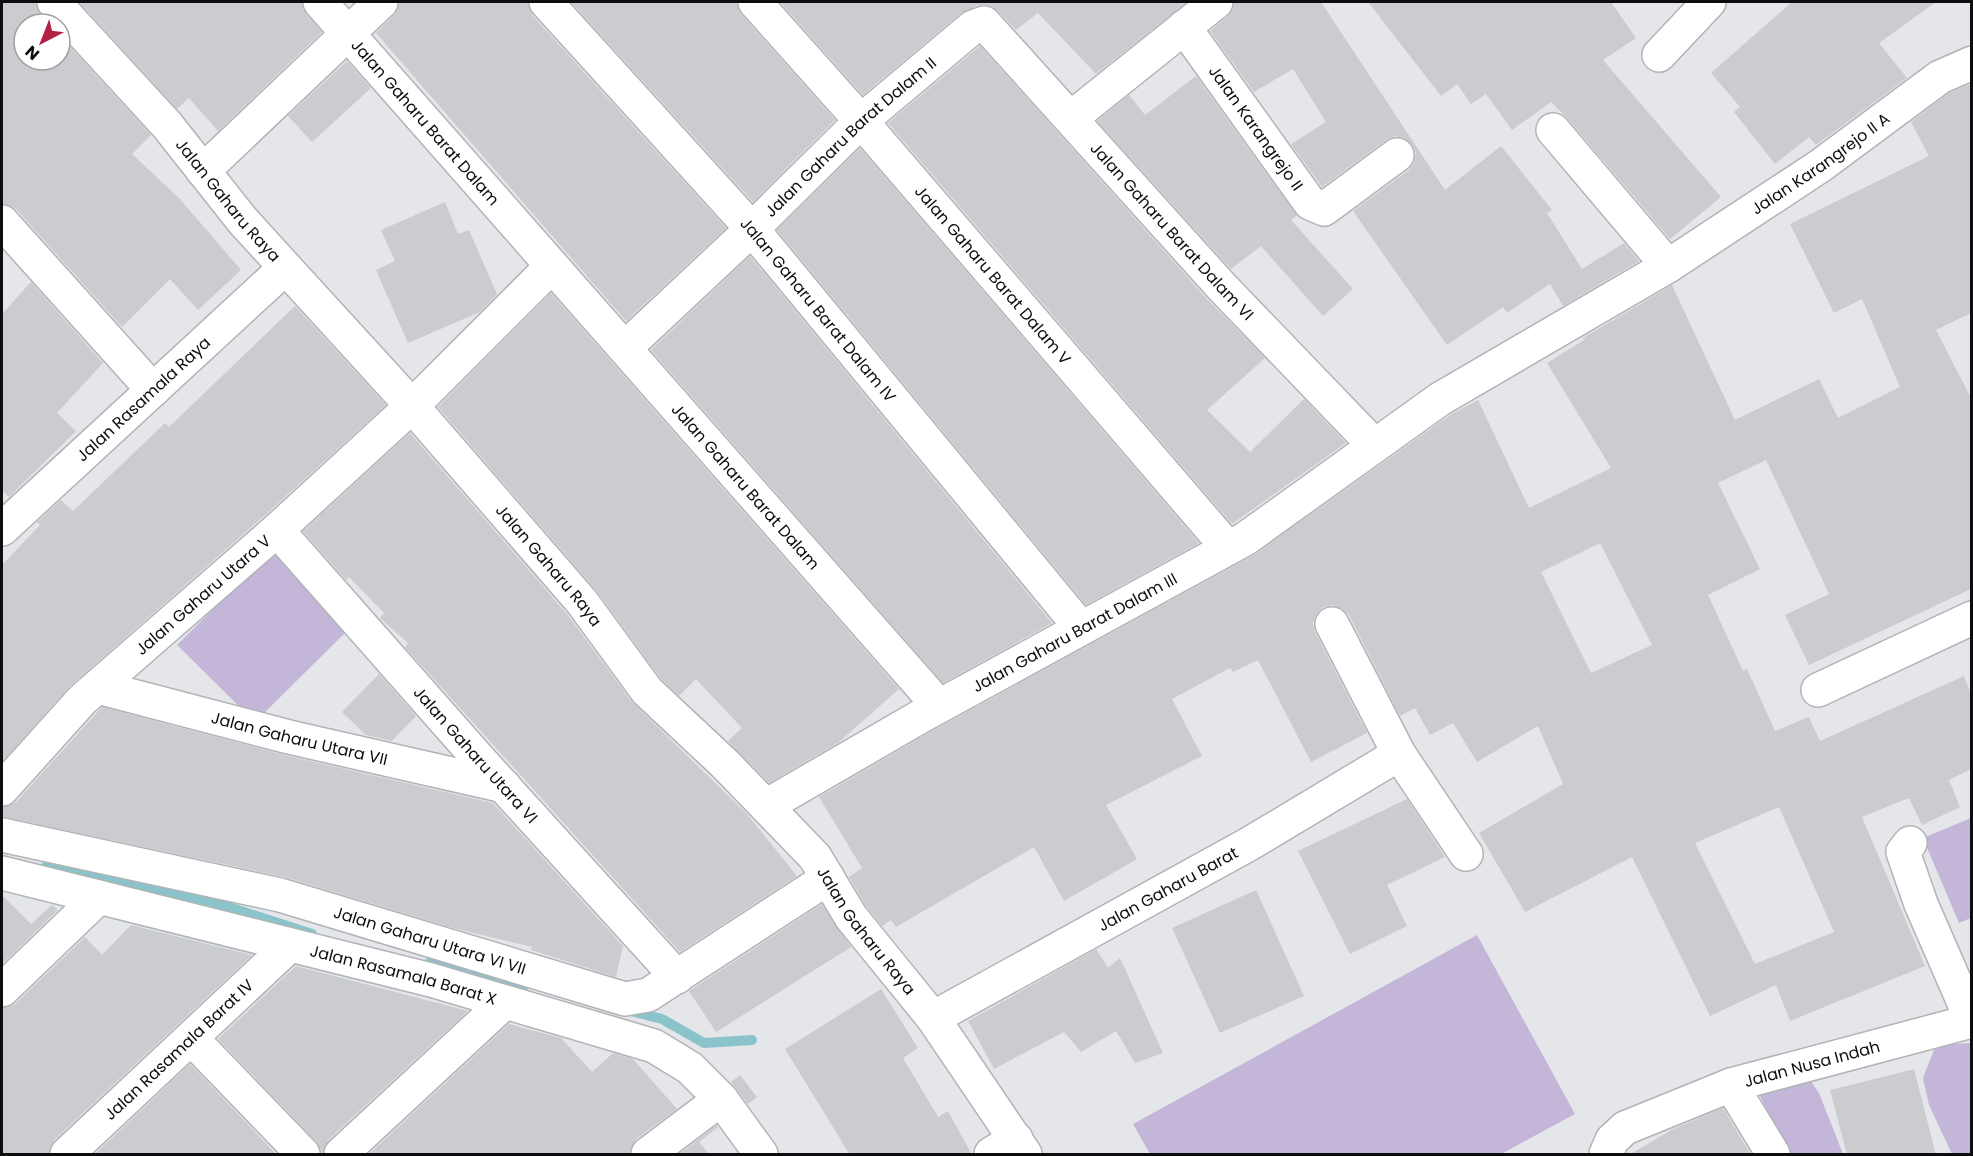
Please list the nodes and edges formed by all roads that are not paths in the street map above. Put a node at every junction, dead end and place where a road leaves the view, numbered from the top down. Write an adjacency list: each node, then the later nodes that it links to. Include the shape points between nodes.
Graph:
1 (54, 2): 17 (street, Jalan Gaharu Raya, via 167,125)
2 (320, 2): 10 (street, Jalan Gaharu Barat Dalam)
3 (381, 2): 10 (street, Jalan Gaharu Barat Dalam)
4 (546, 2): 18 (street, Jalan Gaharu Barat Dalam IV)
5 (755, 2): 14 (street, Jalan Gaharu Barat Dalam V)
6 (1214, 2): 9 (street)
7 (1709, 2): 11 (street)
8 (973, 27): 13 (street, Jalan Gaharu Barat Dalam VI, via 979,23 988,26); 14 (street, Jalan Gaharu Barat Dalam II)
9 (1184, 27): 13 (street); 16 (street, Jalan Karangrejo II, via 1310,203 1324,209)
10 (347, 32): 17 (street, Jalan Gaharu Barat Dalam); 20 (street, Jalan Gaharu Barat Dalam)
11 (1659, 55)
12 (1971, 63): 21 (street, Jalan Karangrejo II A, via 1940,77 1820,166)
13 (1071, 118): 26 (street, Jalan Gaharu Barat Dalam VI, via 1222,287)
14 (861, 121): 18 (street, Jalan Gaharu Barat Dalam II); 29 (street, Jalan Gaharu Barat Dalam V)
15 (1553, 130): 21 (street)
16 (1397, 155)
17 (203, 171): 22 (street, Jalan Gaharu Raya)
18 (752, 230): 23 (street, Jalan Gaharu Barat Dalam II); 32 (street, Jalan Gaharu Barat Dalam IV)
19 (7, 239): 24 (street)
20 (552, 266): 23 (street, Jalan Gaharu Barat Dalam); 25 (street)
21 (1668, 266): 26 (street, Jalan Karangrejo II A, via 1440,399)
22 (285, 268): 24 (street, Jalan Rasamala Raya); 25 (street, Jalan Gaharu Raya)
23 (625, 348): 35 (street, Jalan Gaharu Barat Dalam)
24 (153, 390): 27 (street, Jalan Rasamala Raya)
25 (412, 406): 28 (street, Jalan Gaharu Utara V); 39 (street, Jalan Gaharu Raya, via 582,602 647,691)
26 (1374, 445): 29 (street, Jalan Gaharu Barat Dalam III)
27 (2, 529)
28 (277, 530): 33 (street, Jalan Gaharu Utara V); 37 (street, Jalan Gaharu Utara VI)
29 (1228, 548): 32 (street, Jalan Gaharu Barat Dalam III)
30 (1971, 618): 34 (street)
31 (1332, 624): 36 (street)
32 (1081, 628): 35 (street, Jalan Gaharu Barat Dalam III)
33 (98, 687): 37 (street, Jalan Gaharu Utara VII); 38 (street, Jalan Gaharu Utara V)
34 (1818, 690)
35 (939, 706): 39 (street, Jalan Gaharu Barat Dalam III)
36 (1399, 754): 42 (street); 50 (street, Jalan Gaharu Barat, via 1249,844)
37 (504, 786): 47 (street, Jalan Gaharu Utara VI)
38 (2, 789)
39 (766, 806): 44 (street, Jalan Gaharu Raya, via 815,857)
40 (2, 835): 47 (street, Jalan Gaharu Utara VI VII, via 280,895 624,999 648,995)
41 (1910, 843): 51 (street, via 1903,852)
42 (1466, 854)
43 (2, 873): 45 (street, Jalan Rasamala Barat X)
44 (828, 878): 47 (street, Jalan Gaharu Utara VI VII); 50 (street, Jalan Gaharu Raya, via 851,917)
45 (99, 897): 46 (street, Jalan Rasamala Barat X); 48 (street)
46 (290, 945): 49 (street, Jalan Rasamala Barat X); 52 (street, Jalan Rasamala Barat IV)
47 (677, 976)
48 (2, 990)
49 (505, 1002): 54 (street, Jalan Rasamala Barat X, via 654,1046 690,1068); 58 (street)
50 (933, 1018): 55 (street, Jalan Gaharu Raya)
51 (1971, 1021): 53 (street, Jalan Nusa Indah)
52 (191, 1038): 56 (street, Jalan Rasamala Barat IV); 57 (street)
53 (1731, 1085): 61 (street, via 1625,1128 1612,1140); 62 (street, Jalan Nusa Indah)
54 (720, 1099): 59 (street); 60 (street, Jalan Rasamala Barat X)
55 (1013, 1149)
56 (74, 1152)
57 (303, 1155)
58 (341, 1155)
59 (648, 1155)
60 (761, 1155)
61 (1606, 1155)
62 (1773, 1155)

